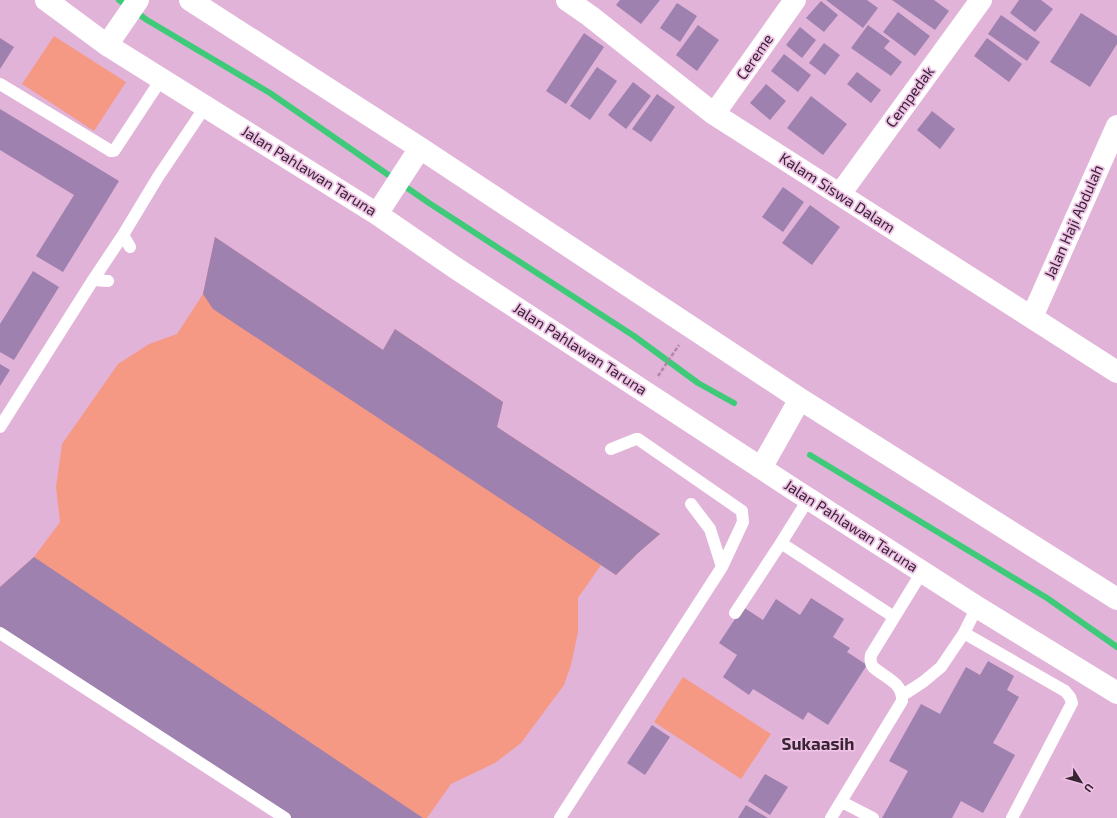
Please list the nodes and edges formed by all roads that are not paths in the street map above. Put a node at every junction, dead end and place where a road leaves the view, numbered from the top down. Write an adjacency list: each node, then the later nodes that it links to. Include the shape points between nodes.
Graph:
1 (46, 0): 8 (main road, Jalan Pahlawan Taruna)
2 (138, 0): 8 (main road)
3 (190, 0): 14 (main road)
4 (567, 0): 7 (main road, Kalam Siswa Dalam)
5 (795, 0): 12 (main road, Cereme)
6 (981, 0): 15 (main road, Cempedak)
7 (596, 8): 12 (main road, Kalam Siswa Dalam)
8 (111, 39): 9 (main road, Jalan Pahlawan Taruna)
9 (162, 78): 10 (lane, via 114,151); 11 (main road, Jalan Pahlawan Taruna)
10 (0, 84)
11 (205, 107): 16 (main road, Jalan Pahlawan Taruna); 17 (lane)
12 (714, 114): 15 (main road, Kalam Siswa Dalam)
13 (1115, 134): 21 (main road, Jalan Haji Abdulah)
14 (416, 155): 16 (main road); 23 (main road)
15 (840, 194): 21 (main road, Kalam Siswa Dalam)
16 (382, 206): 26 (main road, Jalan Pahlawan Taruna, via 454,267)
17 (123, 234): 18 (lane); 19 (lane)
18 (130, 247)
19 (93, 280): 20 (lane); 24 (lane)
20 (108, 281)
21 (1032, 317): 22 (main road, Kalam Siswa Dalam)
22 (1117, 372)
23 (800, 399): 26 (main road); 32 (main road)
24 (0, 427)
25 (611, 449): 30 (lane, via 638,439 742,511 743,522)
26 (761, 468): 27 (main road, Jalan Pahlawan Taruna)
27 (809, 498): 29 (lane); 31 (main road, Jalan Pahlawan Taruna)
28 (691, 504): 30 (lane, via 710,529)
29 (781, 543): 34 (lane); 35 (lane)
30 (722, 567): 42 (lane)
31 (922, 572): 33 (main road, Jalan Pahlawan Taruna); 35 (lane)
32 (1117, 599)
33 (978, 607): 37 (lane); 38 (main road, Jalan Pahlawan Taruna)
34 (735, 613)
35 (894, 617): 39 (lane, via 871,655 870,664 898,685)
36 (0, 633): 41 (lane)
37 (964, 633): 39 (lane, via 940,667); 45 (lane, via 1065,691 1072,703)
38 (1117, 693)
39 (902, 695): 40 (lane, via 902,701)
40 (842, 802): 43 (lane); 44 (lane)
41 (285, 818)
42 (560, 818)
43 (832, 818)
44 (873, 818)
45 (1012, 818)

